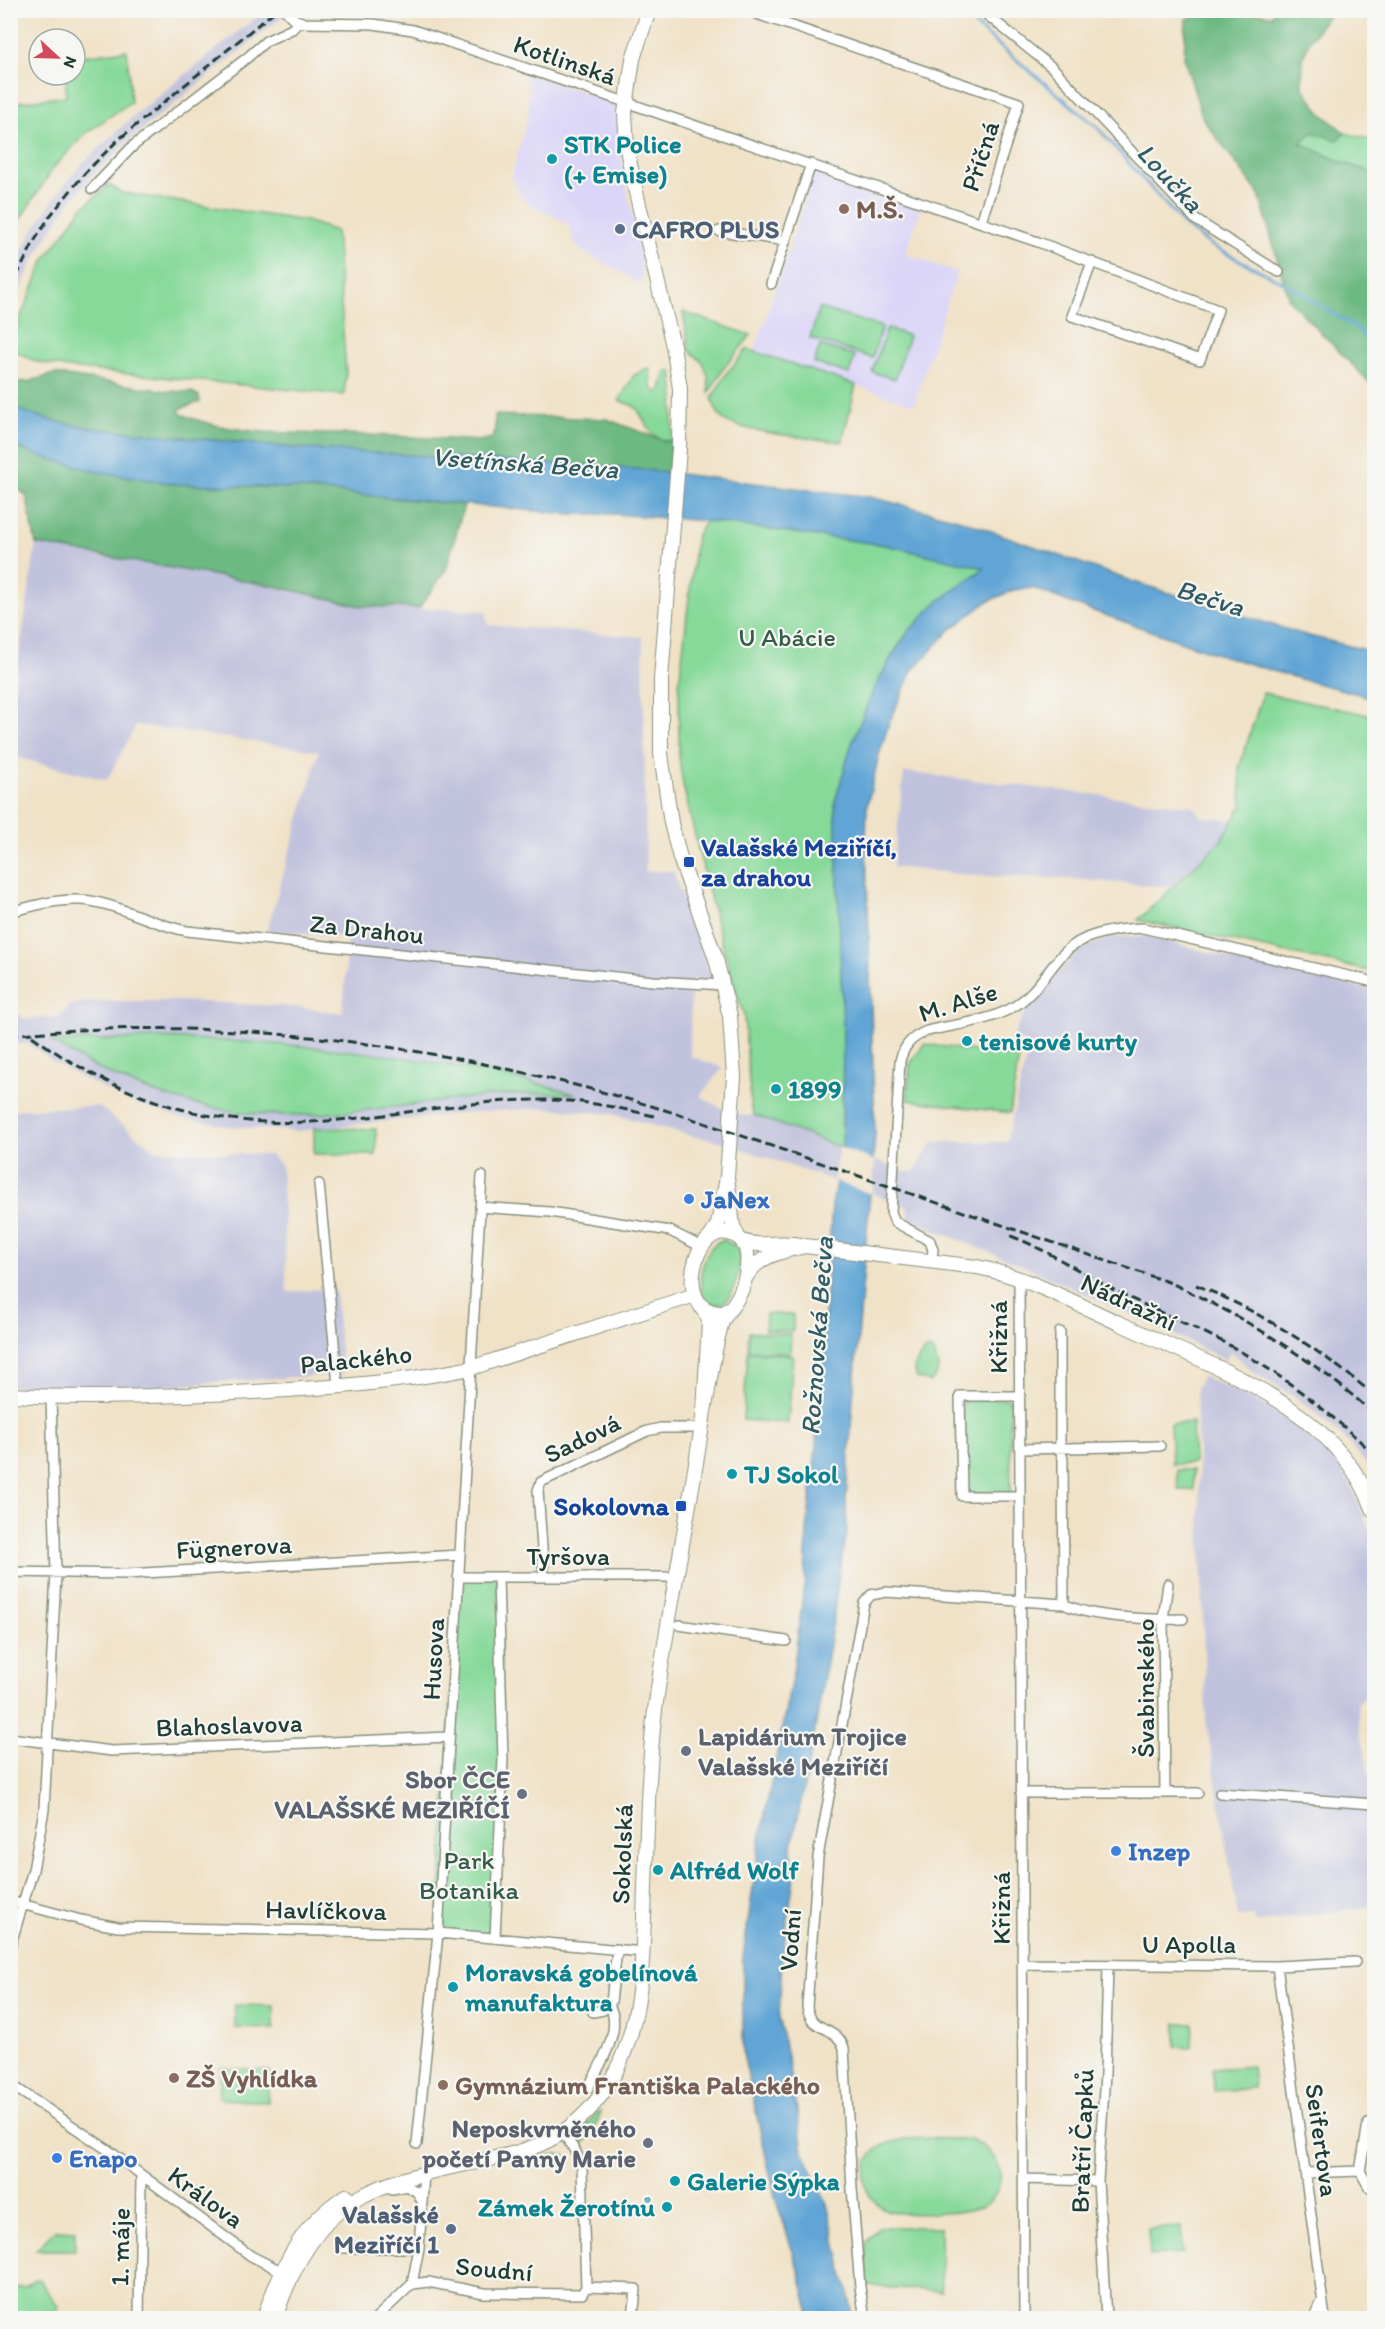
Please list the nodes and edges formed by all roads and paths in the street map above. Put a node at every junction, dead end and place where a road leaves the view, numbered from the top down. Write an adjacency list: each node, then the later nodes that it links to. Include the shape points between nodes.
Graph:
1 (285, 10): 5 (street)
2 (649, 10): 6 (main road, via 633,59)
3 (745, 10): 9 (street, Příčná, via 1019,103)
4 (981, 10): 13 (street, via 1054,69 1196,220)
5 (299, 22): 6 (street, Kotlinská, via 402,27); 8 (street, via 266,41 133,146)
6 (625, 103): 7 (street, Kotlinská); 17 (main road, via 634,184 679,375 681,404 661,679 662,765 680,858)
7 (811, 164): 9 (street, Kotlinská); 11 (street)
8 (92, 189)
9 (981, 222): 12 (street, Kotlinská)
10 (719, 231): 11 (street)
11 (786, 241): 14 (street)
12 (1092, 262): 12 (street, Kotlinská, via 1218,310 1200,360 1072,316)
13 (1279, 272)
14 (771, 284)
15 (10, 912): 17 (street, Za Drahou, via 55,901 82,900 187,931 653,981)
16 (1374, 982): 26 (street, M. Alše, via 1143,928 1117,929 1072,946 1033,991 1013,1007 988,1018 919,1034 908,1043 900,1061 891,1212 895,1222 930,1241)
17 (724, 985): 19 (main road, Sokolská, via 733,1040)
18 (482, 1176): 21 (street, Husova)
19 (727, 1177): 22 (main road, Sokolská, via 718,1224); 23 (main road, Sokolská, via 733,1226)
20 (319, 1184): 33 (street)
21 (480, 1207): 25 (street, via 550,1212 670,1231); 32 (street, Husova)
22 (711, 1236): 23 (main road, via 727,1232); 25 (main road, Sokolská)
23 (740, 1239): 24 (main road, Nádražní, via 753,1245 781,1242); 28 (main road, Sokolská, via 747,1254)
24 (810, 1246): 26 (main road, Nádražní); 28 (main road, Nádražní, via 765,1258)
25 (702, 1247): 29 (main road, Sokolská, via 694,1268)
26 (931, 1262): 27 (main road, Nádražní, via 977,1267)
27 (1019, 1278): 35 (street, Křižná); 43 (main road, Nádražní, via 1234,1376 1280,1401 1322,1434 1353,1467)
28 (745, 1279): 30 (main road, Sokolská)
29 (698, 1301): 30 (main road, via 717,1313); 32 (main road, Palackého); 37 (main road, Sokolská, via 709,1322)
30 (731, 1308): 37 (main road, Sokolská, via 719,1335)
31 (1060, 1332): 41 (street)
32 (471, 1368): 33 (main road, Palackého); 44 (street, Husova)
33 (338, 1385): 36 (main road, Palackého, via 177,1395)
34 (10, 1395): 36 (main road, Palackého)
35 (1020, 1396): 40 (street, Křižná); 42 (street, Křižná, via 960,1396 962,1496)
36 (51, 1397): 46 (street)
37 (704, 1411): 38 (main road, Sokolská)
38 (702, 1428): 49 (street, Sadová, via 647,1431 541,1482 538,1490); 50 (main road, Sokolská)
39 (1160, 1446): 41 (street)
40 (1020, 1449): 41 (street); 42 (street, Křižná)
41 (1060, 1449): 53 (street)
42 (1020, 1497): 52 (street, Křižná)
43 (1374, 1511)
44 (460, 1555): 46 (street, Fügnerova, via 126,1574); 47 (street, Husova)
45 (10, 1572): 46 (street, Fügnerova)
46 (56, 1574): 60 (street)
47 (458, 1577): 48 (street, Tyršova); 58 (street, Husova)
48 (498, 1577): 49 (street, Tyršova); 71 (street, via 503,1760)
49 (544, 1577): 50 (street, Tyršova)
50 (678, 1577): 74 (main road, Sokolská, via 652,1736)
51 (1168, 1584): 54 (street, Švabinského)
52 (1020, 1603): 53 (street, Vodní); 61 (street, Křižná); 106 (street, Vodní, via 879,1592 867,1598 862,1608 818,1857 807,2007 810,2019 836,2034 844,2048)
53 (1064, 1604): 54 (street, Vodní, via 1080,1612)
54 (1163, 1619): 55 (street, Vodní); 63 (street, Švabinského)
55 (1183, 1619)
56 (679, 1625): 57 (street)
57 (786, 1641)
58 (449, 1737): 60 (street, Blahoslavova, via 112,1750); 70 (street, Husova)
59 (10, 1738): 60 (street, Blahoslavova)
60 (48, 1744): 69 (street, via 40,1836)
61 (1022, 1793): 62 (street, Švabinského); 76 (street, Křižná)
62 (1046, 1793): 63 (street, Švabinského); 66 (street)
63 (1166, 1793): 64 (street, Švabinského)
64 (1198, 1793)
65 (1220, 1793): 67 (street)
66 (1046, 1804)
67 (1374, 1804)
68 (10, 1901): 69 (street, Havlíčkova)
69 (24, 1904): 70 (street, Havlíčkova, via 118,1927); 72 (street)
70 (438, 1933): 71 (street, Havlíčkova); 85 (street, Husova)
71 (495, 1938): 73 (street, Havlíčkova)
72 (10, 1947)
73 (617, 1949): 74 (street, Havlíčkova); 79 (street)
74 (643, 1952): 84 (main road, Sokolská, via 633,2024 619,2067 597,2101)
75 (1355, 1962): 78 (street, U Apolla)
76 (1022, 1964): 77 (street, U Apolla); 90 (street, Křižná)
77 (1108, 1965): 78 (street, U Apolla); 91 (street, Bratří Čapků)
78 (1277, 1966): 87 (street, Seifertova)
79 (609, 2006): 80 (street); 82 (street, via 614,2017 612,2031)
80 (593, 2012)
81 (10, 2084): 89 (street, Králova)
82 (588, 2088)
83 (1368, 2124): 86 (street)
84 (563, 2133): 88 (main road, Sokolská, via 518,2154); 99 (street, via 582,2168)
85 (417, 2144)
86 (1360, 2171): 87 (street); 92 (street)
87 (1305, 2173): 100 (street, Seifertova)
88 (424, 2174): 93 (street); 94 (main road, Sokolská, via 359,2197); 97 (main road, Sokolská, via 407,2170 393,2174 336,2202 307,2230)
89 (141, 2176): 97 (street, Králova, via 251,2256); 101 (street, 1. máje)
90 (1023, 2179): 91 (street); 107 (street, Křižná)
91 (1098, 2181): 108 (street, Bratří Čapků)
92 (1369, 2187)
93 (423, 2203): 94 (street, via 417,2192 402,2186 361,2202); 95 (street)
94 (326, 2225): 97 (main road, Sokolská)
95 (419, 2247): 96 (street); 98 (street)
96 (342, 2248)
97 (286, 2273): 102 (main road, Sokolská); 103 (main road, Sokolská)
98 (412, 2284): 99 (street, Soudní, via 428,2282 483,2293 582,2294); 104 (street)
99 (586, 2288): 105 (street, via 636,2289)
100 (1323, 2298): 109 (street, Seifertova); 110 (street)
101 (139, 2319)
102 (264, 2319)
103 (275, 2319)
104 (376, 2319)
105 (633, 2319)
106 (865, 2319)
107 (1024, 2319)
108 (1106, 2319)
109 (1315, 2319)
110 (1325, 2319)

